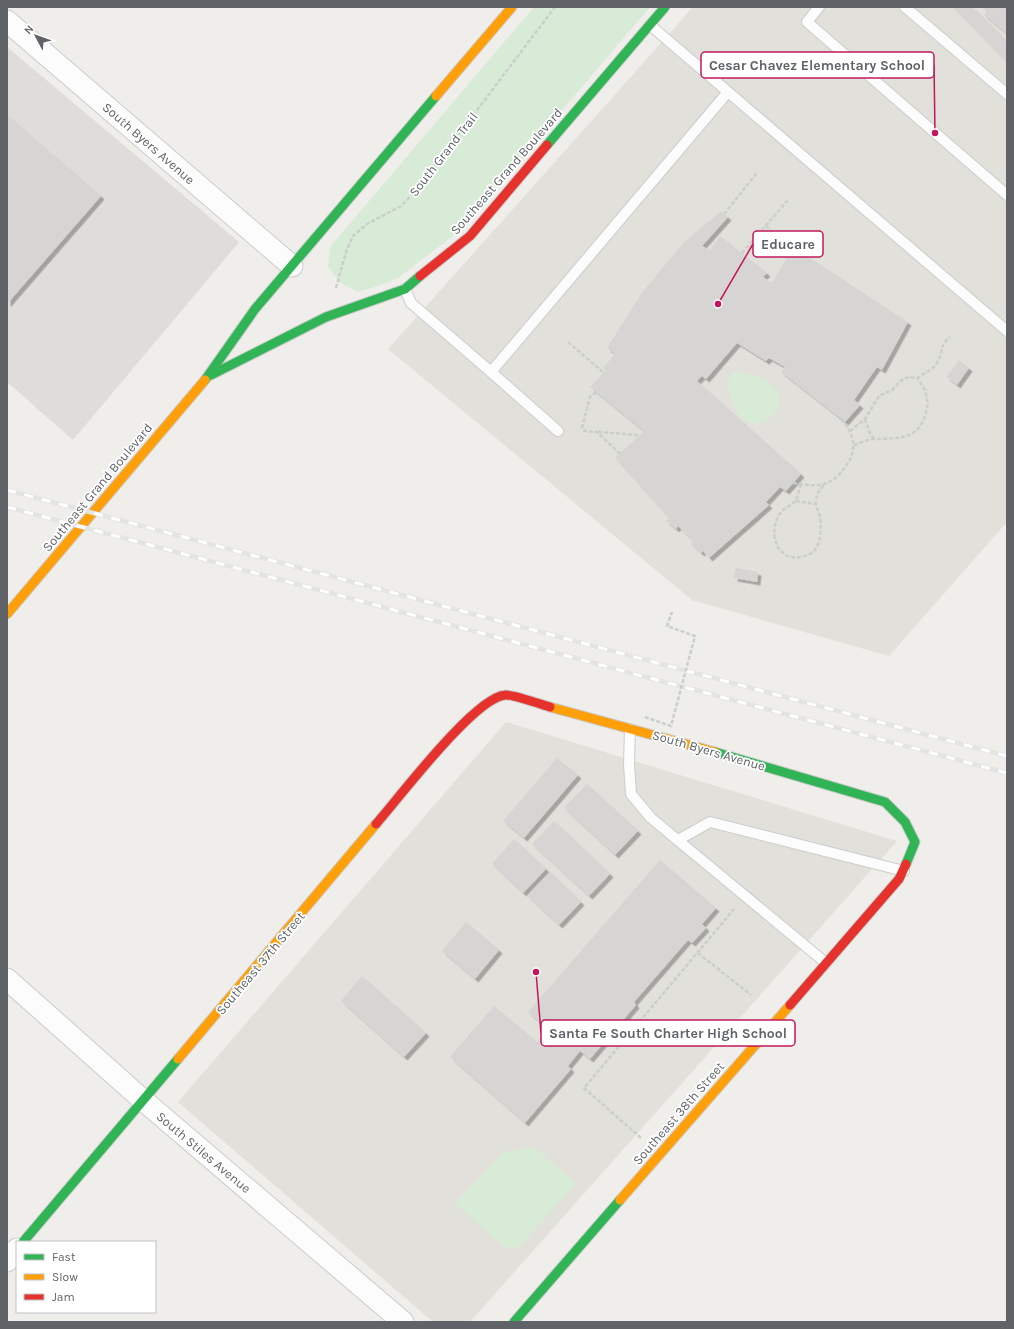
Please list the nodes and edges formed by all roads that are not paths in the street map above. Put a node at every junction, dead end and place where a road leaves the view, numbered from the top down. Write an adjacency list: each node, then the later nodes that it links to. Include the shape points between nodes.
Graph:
1 (512, 7): 10 (street, Southeast Grand Boulevard)
2 (665, 7): 6 (street, Southeast Grand Boulevard)
3 (819, 7): 9 (lane, via 806,22)
4 (905, 7): 8 (lane)
5 (7, 21): 10 (street, South Byers Avenue)
6 (650, 25): 7 (lane); 11 (street, Southeast Grand Boulevard, via 470,236)
7 (728, 92): 12 (lane); 13 (lane)
8 (1007, 94)
9 (1007, 195)
10 (292, 266): 14 (street, Southeast Grand Boulevard, via 255,309)
11 (405, 289): 13 (lane, via 411,303); 14 (street, Southeast Grand Boulevard, via 326,316)
12 (1007, 331)
13 (490, 372): 15 (lane)
14 (208, 377): 16 (street, Southeast Grand Boulevard)
15 (558, 431)
16 (7, 614)
17 (505, 695): 18 (street, South Byers Avenue); 24 (street, Southeast 37th Street, via 481,706 455,731)
18 (635, 730): 19 (street, South Byers Avenue, via 885,802); 20 (lane, via 629,764 631,794 651,818)
19 (904, 822): 21 (street, Southeast 38th Street, via 915,842)
20 (678, 840): 21 (lane, via 710,822); 22 (lane)
21 (904, 870): 22 (street, Southeast 38th Street)
22 (826, 963): 29 (street, Southeast 38th Street)
23 (7, 979): 24 (street, South Stiles Avenue)
24 (144, 1101): 25 (street, Southeast 37th Street); 28 (street, South Stiles Avenue)
25 (24, 1241)
26 (16, 1251): 27 (street)
27 (7, 1261)
28 (403, 1322)
29 (514, 1322)

